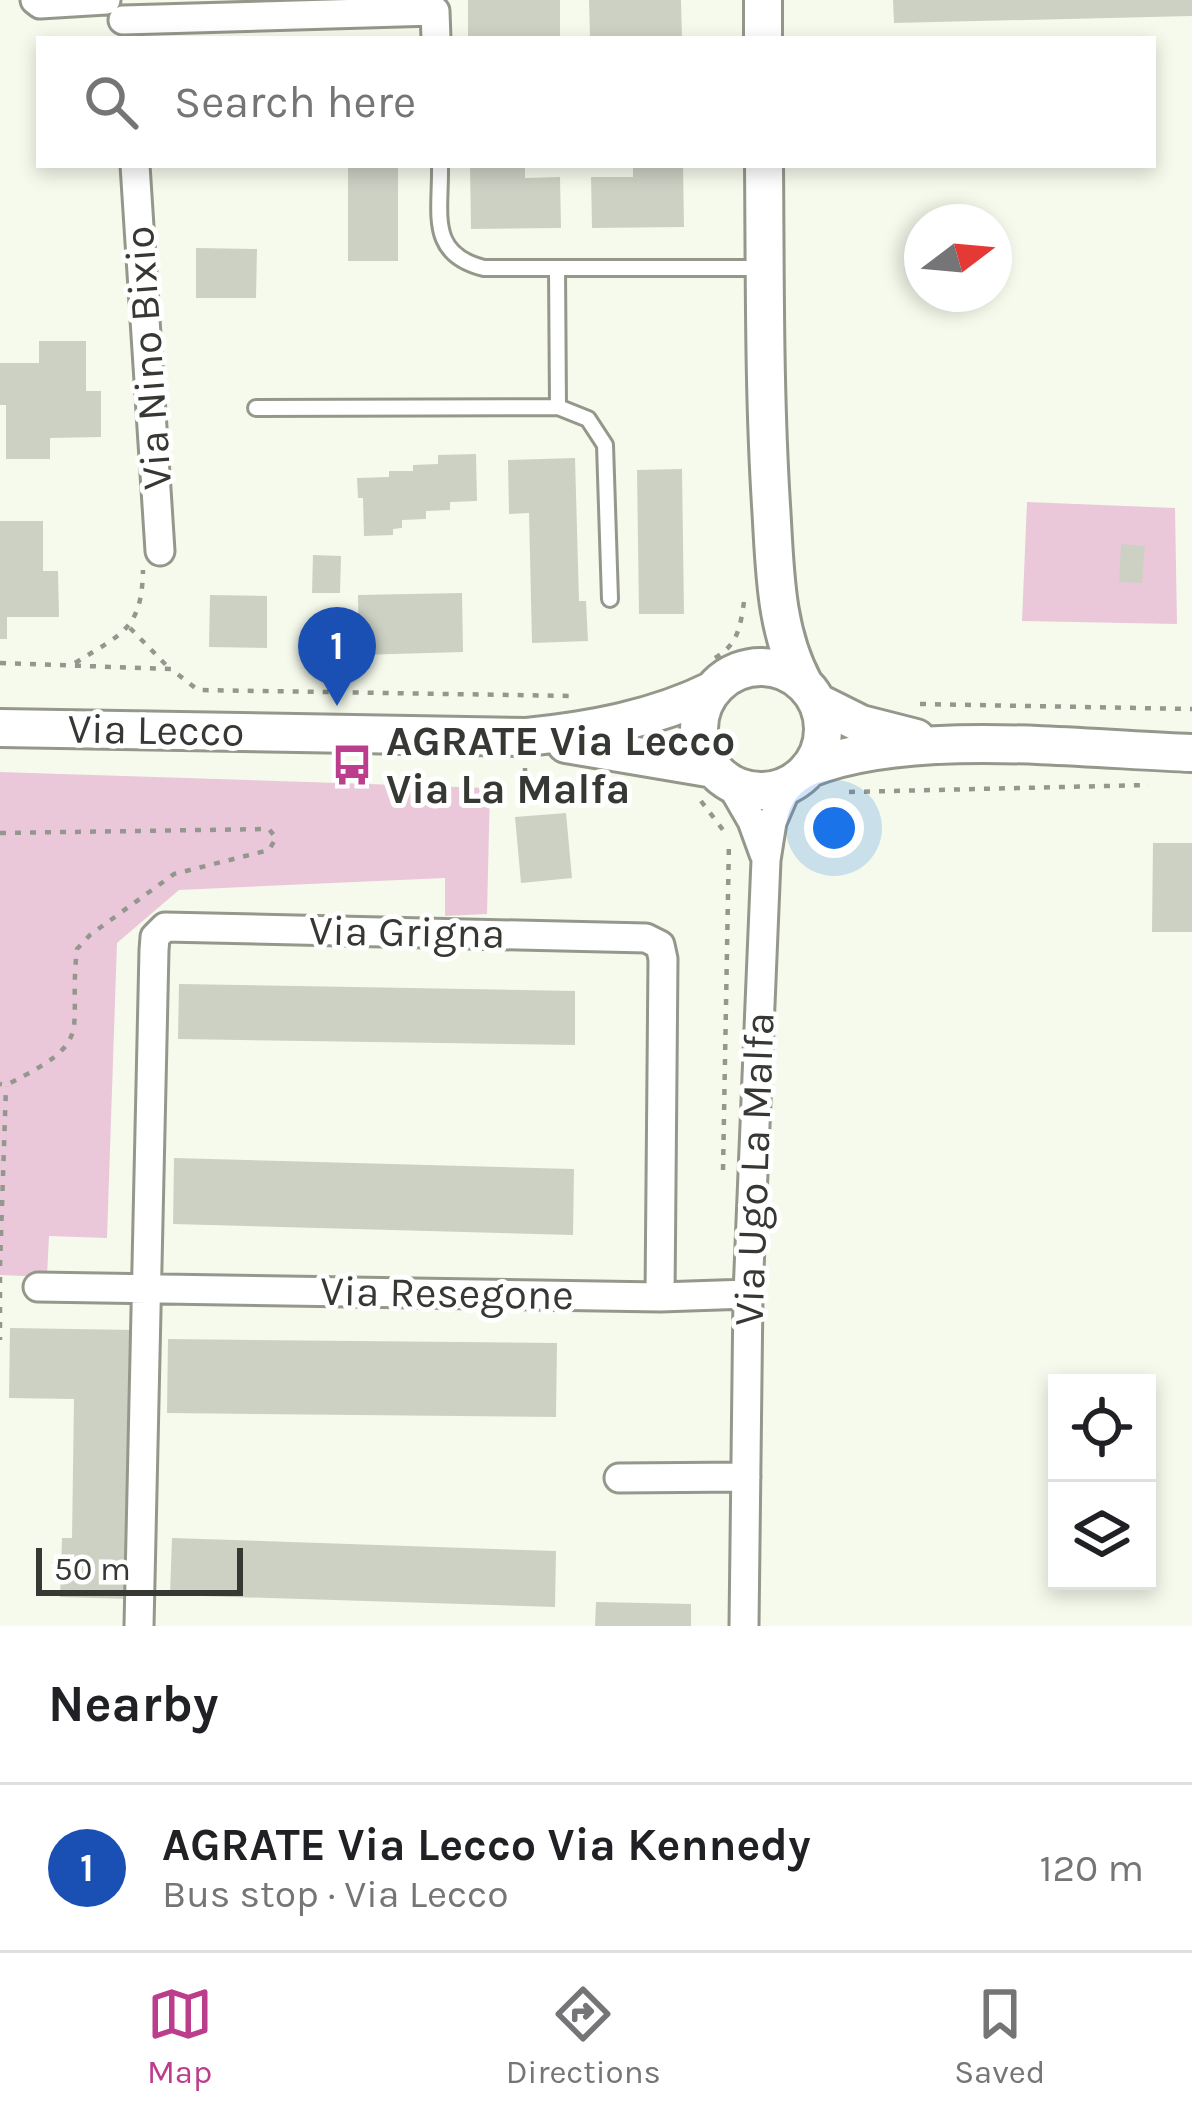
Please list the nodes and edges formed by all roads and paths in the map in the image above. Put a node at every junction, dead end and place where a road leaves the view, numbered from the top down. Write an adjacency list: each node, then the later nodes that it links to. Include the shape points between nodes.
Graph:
1 (35, 0): 3 (street)
2 (763, 0): 5 (street)
3 (119, 15): 4 (street, via 435,11)
4 (436, 36)
5 (763, 36)
6 (135, 168): 13 (street, Via Nino Bixio)
7 (440, 168): 9 (lane, via 441,235 449,252 484,268)
8 (764, 168): 10 (street)
9 (557, 268): 10 (lane); 11 (lane)
10 (765, 268): 14 (street)
11 (558, 406): 12 (lane); 15 (lane, via 588,418 605,445)
12 (256, 408)
13 (160, 551): 16 (path, via 143,556 142,603)
14 (776, 589): 20 (street, via 752,654); 20 (path, via 745,598 739,635); 21 (street, via 786,641)
15 (610, 599)
16 (130, 628): 17 (path); 19 (path)
17 (74, 663): 18 (path); 19 (path)
18 (0, 664)
19 (171, 669): 22 (path, via 198,690)
20 (718, 675): 21 (street, Via Lecco, via 772,668); 26 (street, Via Lecco, via 646,717); 30 (street, via 699,735)
21 (811, 693): 27 (street, Via Lecco, via 861,724); 29 (street, via 823,736)
22 (590, 696)
23 (904, 704): 24 (path)
24 (1192, 710)
25 (0, 728): 26 (street, Via Lecco)
26 (527, 737): 30 (street, Via Lecco); 32 (path, via 525,784)
27 (943, 745): 28 (street, Via Lecco); 29 (street, Via Lecco, via 851,755)
28 (1192, 752)
29 (799, 777): 30 (street, Via Lecco, via 761,792); 36 (street, Via Ugo La Malfa, via 772,823)
30 (712, 781): 36 (street, Via Ugo La Malfa, via 752,821); 36 (path, via 730,862)
31 (1169, 785): 33 (path)
32 (629, 788)
33 (848, 792)
34 (269, 829): 35 (path)
35 (0, 833)
36 (766, 860): 42 (street, Via Ugo La Malfa)
37 (6, 1085): 38 (path)
38 (0, 1266)
39 (0, 1277): 44 (path)
40 (38, 1287): 41 (street, Via Resegone)
41 (146, 1288): 43 (street, Via Resegone); 43 (street, Via Grigna, via 155,937 179,926 646,938 660,945); 47 (street)
42 (748, 1294): 43 (street, Via Resegone); 45 (street, Via Ugo La Malfa)
43 (660, 1297)
44 (0, 1340)
45 (746, 1477): 46 (street); 48 (street, Via Ugo La Malfa)
46 (619, 1478)
47 (139, 1626)
48 (744, 1626)

